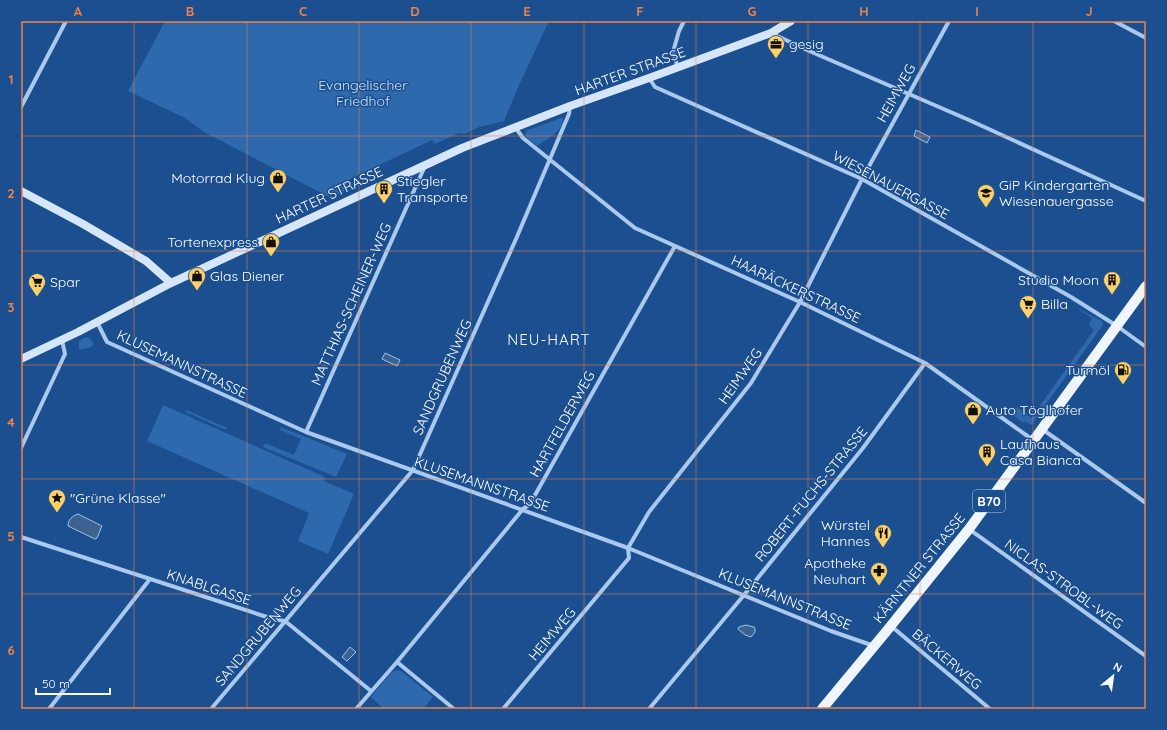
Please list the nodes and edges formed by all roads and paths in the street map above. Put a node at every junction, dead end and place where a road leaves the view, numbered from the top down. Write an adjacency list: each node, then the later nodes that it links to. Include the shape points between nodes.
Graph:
1 (66, 21): 12 (street)
2 (684, 21): 8 (street, via 673,52)
3 (791, 21): 6 (main road, HARTER STRASSE)
4 (949, 21): 10 (street, HEIMWEG)
5 (1114, 21): 7 (street)
6 (771, 32): 8 (main road, HARTER STRASSE); 10 (street)
7 (1146, 38)
8 (678, 68): 9 (main road, HARTER STRASSE)
9 (649, 78): 11 (main road, HARTER STRASSE); 16 (street, WIESENAUERGASSE, via 656,87)
10 (909, 93): 16 (street, HEIMWEG); 18 (street)
11 (570, 106): 13 (main road, HARTER STRASSE); 14 (street, via 570,112)
12 (21, 107)
13 (515, 127): 14 (street, HAARÄCKERSTRASSE, via 523,138); 15 (main road, HARTER STRASSE)
14 (549, 159): 19 (street, HAARÄCKERSTRASSE, via 635,228); 33 (street, SANDGRUBENWEG)
15 (426, 164): 20 (main road, HARTER STRASSE); 30 (street, MATTHIAS-SCHEINER-WEG)
16 (862, 179): 22 (street, HEIMWEG); 24 (street, WIESENAUERGASSE)
17 (21, 191): 20 (main road, via 146,261)
18 (1146, 201)
19 (675, 246): 22 (street, HAARÄCKERSTRASSE); 35 (street, HARTFELDERWEG, via 530,504)
20 (171, 283): 23 (main road, HARTER STRASSE)
21 (1146, 286): 24 (main road, KÄRNTNER STRASSE / B70)
22 (800, 302): 28 (street, HAARÄCKERSTRASSE); 38 (street, HEIMWEG, via 751,383 649,512)
23 (97, 322): 25 (main road, HARTER STRASSE); 30 (street, KLUSEMANNSTRASSE, via 107,342)
24 (1118, 326): 26 (street, WIESENAUERGASSE); 29 (main road, KÄRNTNER STRASSE / B70)
25 (62, 340): 27 (main road, HARTER STRASSE); 32 (street, via 65,354)
26 (1146, 347)
27 (21, 359)
28 (925, 363): 31 (street, HAARÄCKERSTRASSE); 40 (street, ROBERT-FUCHS-STRASSE, via 863,448)
29 (1042, 428): 31 (main road, KÄRNTNER STRASSE / B70); 34 (street)
30 (306, 432): 33 (street, KLUSEMANNSTRASSE)
31 (1034, 440): 36 (main road, KÄRNTNER STRASSE / B70)
32 (21, 448)
33 (413, 470): 35 (street, KLUSEMANNSTRASSE); 41 (street, SANDGRUBENWEG)
34 (1146, 503)
35 (523, 509): 38 (street, KLUSEMANNSTRASSE); 45 (street, HARTFELDERWEG)
36 (969, 529): 42 (main road, KÄRNTNER STRASSE / B70); 44 (street, NICLAS-STROBL-WEG)
37 (21, 537): 39 (street, KNABLGASSE)
38 (628, 548): 40 (street, KLUSEMANNSTRASSE); 51 (street, HEIMWEG, via 629,558)
39 (150, 579): 41 (street, KNABLGASSE, via 273,619); 47 (street)
40 (744, 595): 43 (street, KLUSEMANNSTRASSE); 52 (street, ROBERT-FUCHS-STRASSE)
41 (285, 620): 46 (street, KNABLGASSE); 48 (street, SANDGRUBENWEG)
42 (890, 626): 43 (main road, KÄRNTNER STRASSE / B70); 54 (street, BÄCKERWEG)
43 (874, 646): 53 (main road, KÄRNTNER STRASSE / B70)
44 (1146, 656)
45 (397, 662): 46 (street, HARTFELDERWEG); 50 (street)
46 (371, 691): 49 (street, HARTFELDERWEG)
47 (49, 709)
48 (211, 709)
49 (356, 709)
50 (454, 709)
51 (503, 709)
52 (649, 709)
53 (822, 709)
54 (990, 709)

